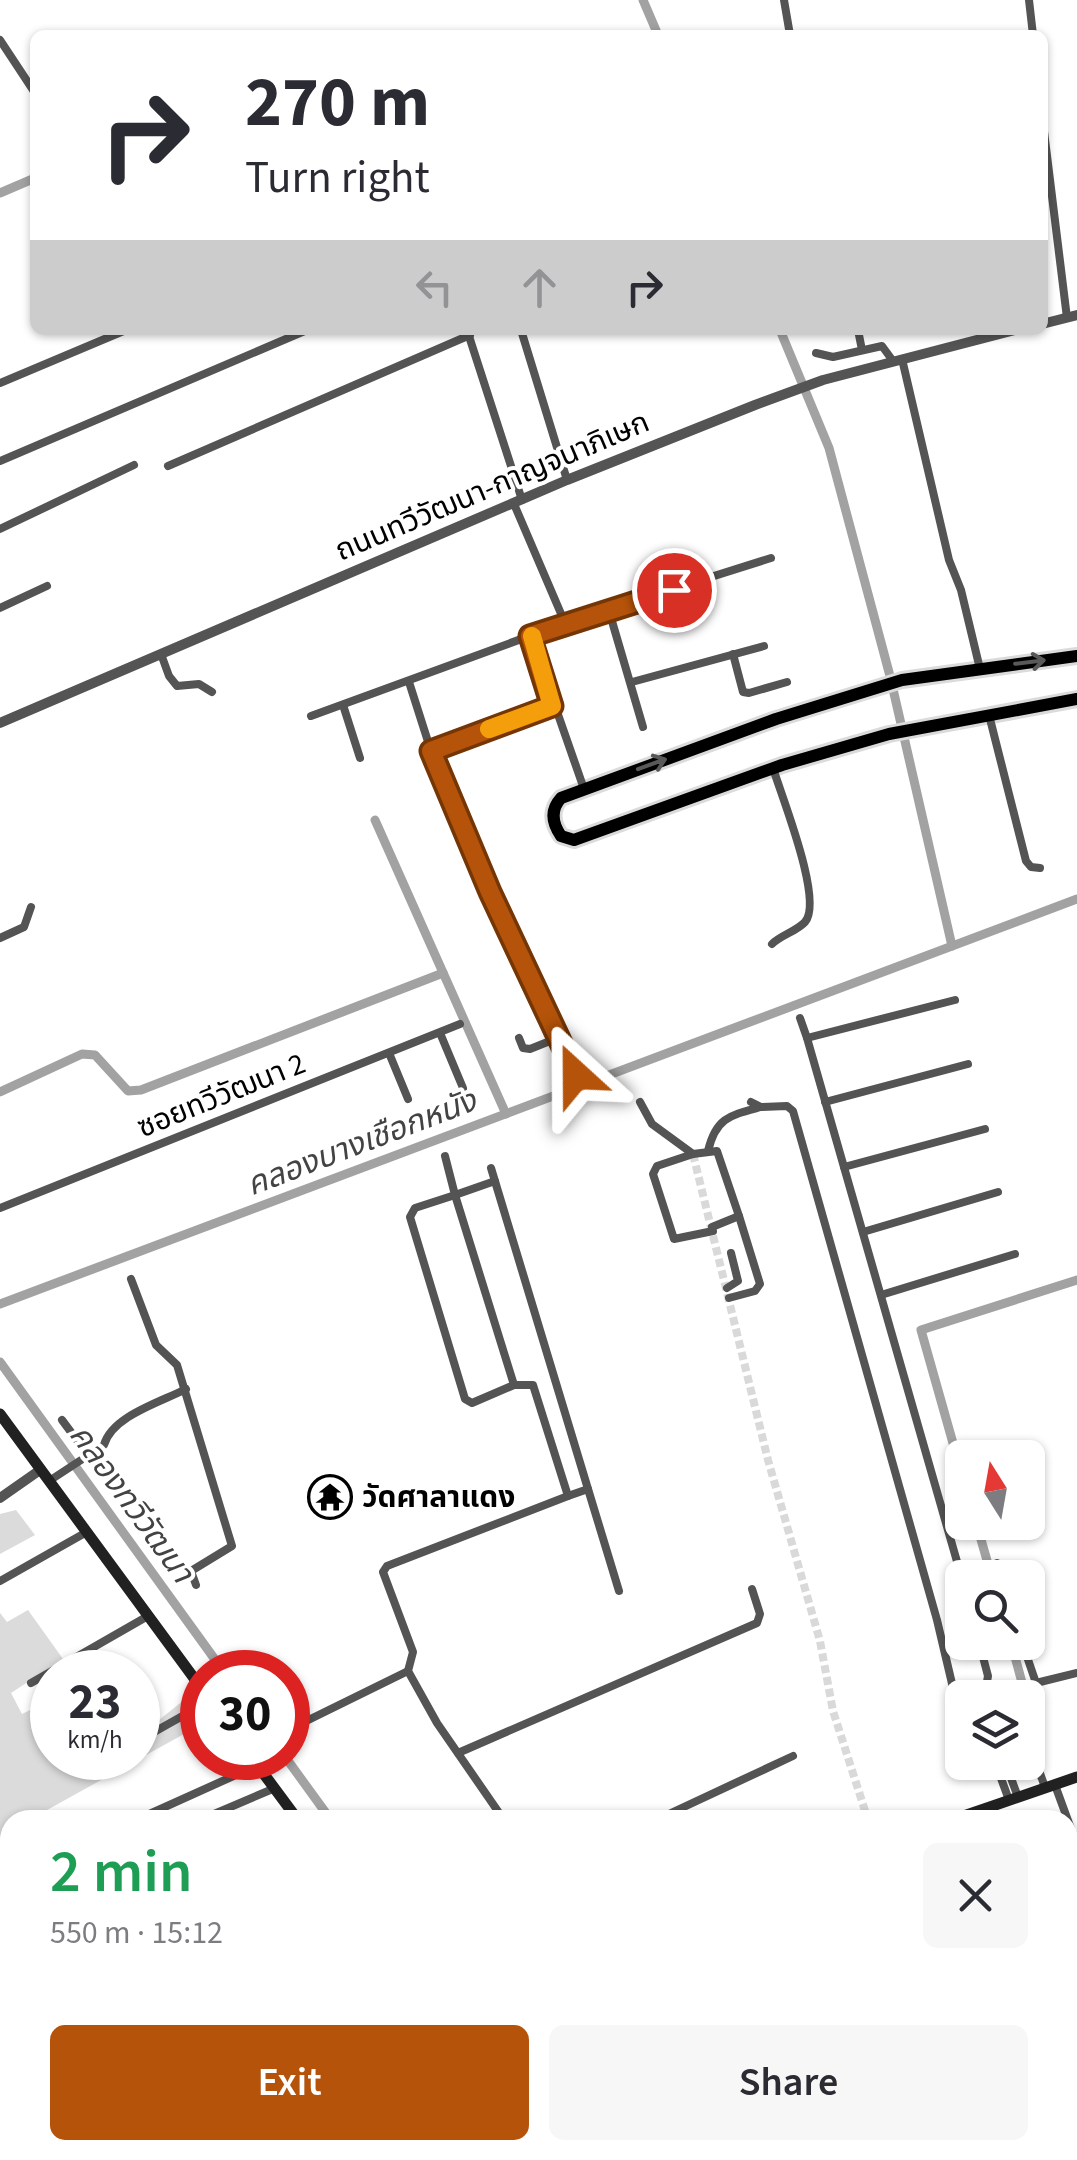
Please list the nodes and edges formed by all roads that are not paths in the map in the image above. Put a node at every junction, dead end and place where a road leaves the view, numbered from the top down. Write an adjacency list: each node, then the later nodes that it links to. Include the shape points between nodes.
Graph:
1 (784, 0): 3 (street)
2 (1029, 0): 4 (street)
3 (789, 30)
4 (1032, 30)
5 (0, 40): 6 (street)
6 (30, 85)
7 (1048, 155): 8 (street)
8 (1072, 317)
9 (114, 335): 19 (street)
10 (295, 335): 20 (street)
11 (461, 335): 22 (street)
12 (469, 335): 24 (street)
13 (524, 335): 23 (street)
14 (859, 335): 16 (street)
15 (996, 335): 18 (street, ถนนทวีวัฒนา-กาญจนาภิเษก)
16 (862, 350): 17 (street, via 833,358); 18 (street, via 882,346)
17 (816, 353)
18 (898, 360): 23 (street, ถนนทวีวัฒนา-กาญจนาภิเษก, via 793,390); 36 (street)
19 (0, 383)
20 (0, 460)
21 (134, 465): 25 (street)
22 (168, 466)
23 (567, 480): 24 (street, ถนนทวีวัฒนา-กาญจนาภิเษก)
24 (518, 502): 30 (street); 33 (street, ถนนทวีวัฒนา-กาญจนาภิเษก)
25 (0, 528)
26 (771, 558): 29 (street)
27 (47, 586): 28 (street)
28 (0, 608)
29 (609, 611): 30 (street); 38 (street)
30 (565, 623): 31 (street)
31 (530, 636): 37 (street); 43 (street)
32 (764, 646): 34 (street)
33 (161, 654): 40 (street, via 177,686 200,684); 46 (street, ถนนทวีวัฒนา-กาญจนาภิเษก)
34 (734, 654): 38 (street); 39 (street, via 744,692)
35 (1077, 656): 36 (main road, one-way to 35)
36 (980, 668): 51 (main road, one-way to 36, via 880,686)
37 (409, 682): 42 (street); 48 (street)
38 (632, 682): 47 (street)
39 (787, 682)
40 (212, 692)
41 (1077, 699): 44 (main road)
42 (343, 705): 45 (street); 49 (street)
43 (552, 706): 48 (street); 51 (street)
44 (989, 715): 50 (main road, via 888,734); 52 (street, via 1026,861)
45 (311, 716)
46 (0, 723)
47 (643, 727)
48 (431, 751): 61 (street)
49 (360, 758)
50 (772, 768): 51 (main road, via 574,840 561,836 554,808 560,798); 55 (street, via 808,876 805,922)
51 (584, 789)
52 (1040, 868)
53 (31, 907): 54 (street, via 27,924)
54 (0, 938)
55 (772, 944)
56 (955, 1000): 62 (street)
57 (800, 1018): 62 (street)
58 (460, 1024): 59 (street, ซอยทวีวัฒนา 2)
59 (440, 1033): 63 (street, ซอยทวีวัฒนา 2); 66 (street)
60 (519, 1038): 61 (street, via 530,1049)
61 (560, 1038): 65 (street)
62 (806, 1038): 70 (street)
63 (389, 1053): 67 (street); 81 (street, ซอยทวีวัฒนา 2)
64 (968, 1064): 70 (street)
65 (576, 1075)
66 (463, 1088)
67 (408, 1099)
68 (640, 1102): 74 (street, via 652,1124)
69 (751, 1102): 71 (street)
70 (825, 1102): 76 (street)
71 (761, 1107): 73 (street, via 728,1116 712,1133); 114 (street, via 787,1106 793,1112)
72 (984, 1129): 76 (street)
73 (708, 1150): 74 (street); 82 (street, via 719,1154)
74 (693, 1154): 82 (street, via 654,1170 674,1239)
75 (445, 1156): 80 (street)
76 (844, 1167): 83 (street)
77 (491, 1168): 78 (street)
78 (495, 1181): 80 (street); 92 (street)
79 (998, 1192): 83 (street)
80 (454, 1195): 90 (street); 90 (street, via 414,1208 410,1216 458,1378 468,1402)
81 (0, 1208)
82 (739, 1216): 89 (street, via 760,1284)
83 (863, 1232): 88 (street)
84 (731, 1254): 87 (street, via 738,1284)
85 (1016, 1254): 88 (street)
86 (130, 1279): 91 (street, via 157,1347 177,1364)
87 (727, 1288)
88 (881, 1295): 103 (street)
89 (729, 1298)
90 (514, 1385): 93 (street, via 530,1382)
91 (186, 1389): 96 (street, via 118,1426); 105 (street, via 232,1546 190,1571)
92 (562, 1405): 93 (street); 99 (street)
93 (541, 1411): 100 (street)
94 (0, 1414): 97 (main road)
95 (62, 1420): 96 (street)
96 (88, 1455): 98 (street)
97 (40, 1470): 98 (main road); 101 (street)
98 (55, 1478): 102 (main road)
99 (588, 1489): 100 (street); 107 (street)
100 (568, 1496): 112 (street, via 387,1566 384,1579 413,1652)
101 (0, 1498)
102 (85, 1532): 104 (street); 108 (main road)
103 (957, 1560)
104 (0, 1581)
105 (196, 1585)
106 (752, 1589): 116 (street, via 758,1623)
107 (619, 1592)
108 (148, 1616): 109 (street); 110 (main road)
109 (89, 1650)
110 (180, 1659)
111 (1028, 1660): 113 (street, via 1036,1683)
112 (408, 1671): 115 (street); 116 (street)
113 (1077, 1673)
114 (952, 1680)
115 (310, 1719)
116 (458, 1753): 130 (street)
117 (793, 1756): 131 (street)
118 (1045, 1776): 124 (street)
119 (1077, 1777): 124 (main road)
120 (217, 1780): 127 (street)
121 (269, 1780): 125 (main road)
122 (1004, 1780): 126 (street)
123 (1009, 1780): 126 (street)
124 (1050, 1786): 126 (main road); 133 (street)
125 (275, 1788): 128 (street); 129 (main road)
126 (1013, 1799): 132 (main road)
127 (156, 1810)
128 (223, 1810)
129 (291, 1810)
130 (497, 1810)
131 (677, 1810)
132 (981, 1810)
133 (1061, 1810)

